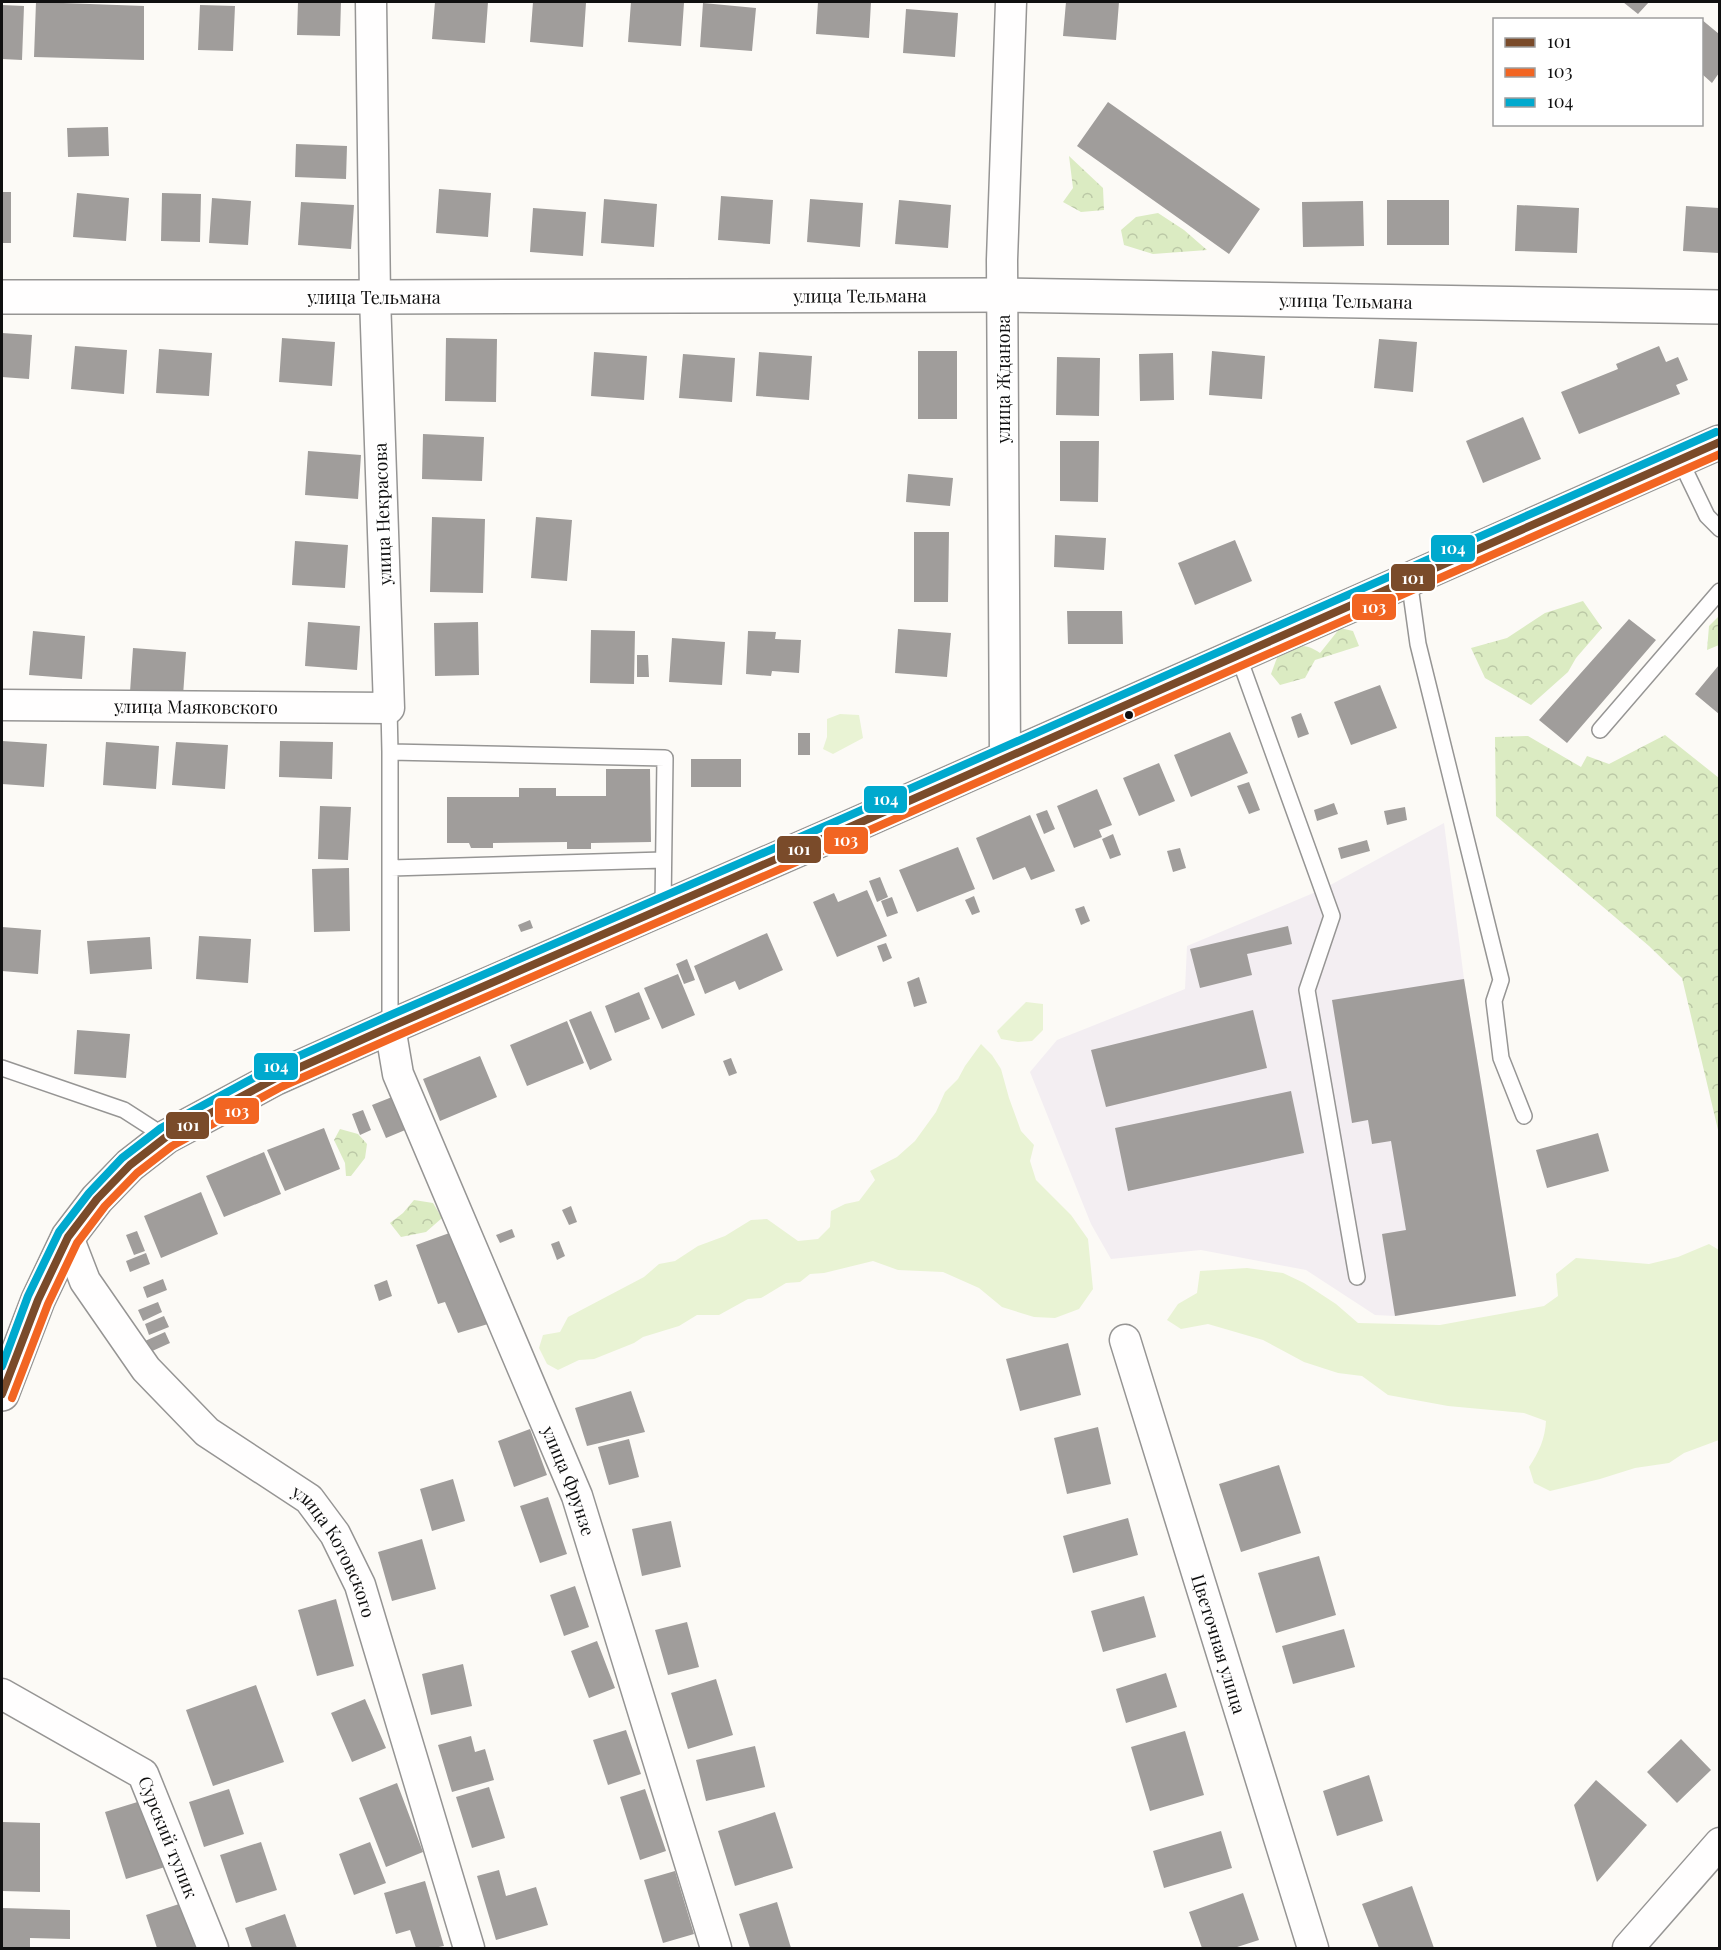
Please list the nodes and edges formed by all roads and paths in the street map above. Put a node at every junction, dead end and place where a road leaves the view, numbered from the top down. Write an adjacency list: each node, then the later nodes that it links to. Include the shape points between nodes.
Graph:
1 (371, 2): 5 (street, улица Некрасова)
2 (1011, 2): 3 (street, улица Жданова)
3 (1002, 294): 5 (street, улица Тельмана); 6 (street, улица Тельмана); 17 (street, улица Жданова)
4 (2, 297): 5 (street, улица Тельмана)
5 (375, 297): 14 (street, улица Некрасова)
6 (1719, 307)
7 (1719, 442): 8 (street)
8 (1680, 460): 9 (lane, via 1707,516); 10 (street)
9 (1719, 529)
10 (1409, 579): 12 (street); 23 (lane, via 1418,644 1501,980 1494,1001 1501,1058)
11 (1719, 591): 15 (lane)
12 (1238, 655): 17 (street); 26 (lane, via 1332,916 1307,990)
13 (2, 705): 14 (street, улица Маяковского)
14 (389, 708): 16 (lane, улица Некрасова)
15 (1600, 730)
16 (390, 752): 18 (lane, via 665,758); 19 (lane, улица Некрасова)
17 (1005, 758): 20 (street)
18 (663, 860): 19 (lane); 20 (lane)
19 (391, 868): 21 (lane, улица Некрасова)
20 (663, 907): 21 (street)
21 (390, 1027): 24 (street, via 276,1078); 33 (street, улица Фрунзе, via 398,1074 577,1496)
22 (2, 1068): 24 (lane, via 124,1110)
23 (1524, 1116)
24 (166, 1137): 25 (street, via 130,1165)
25 (68, 1237): 28 (street, via 38,1300); 32 (street, улица Котовского, via 85,1281 146,1369 207,1432 309,1499 335,1534 360,1585)
26 (1356, 1277)
27 (1125, 1340): 34 (street, Цветочная улица)
28 (2, 1394)
29 (2, 1694): 31 (street, Сурский тупик, via 143,1774)
30 (1719, 1843): 35 (street)
31 (213, 1948)
32 (469, 1948)
33 (716, 1948)
34 (1313, 1948)
35 (1628, 1948)

